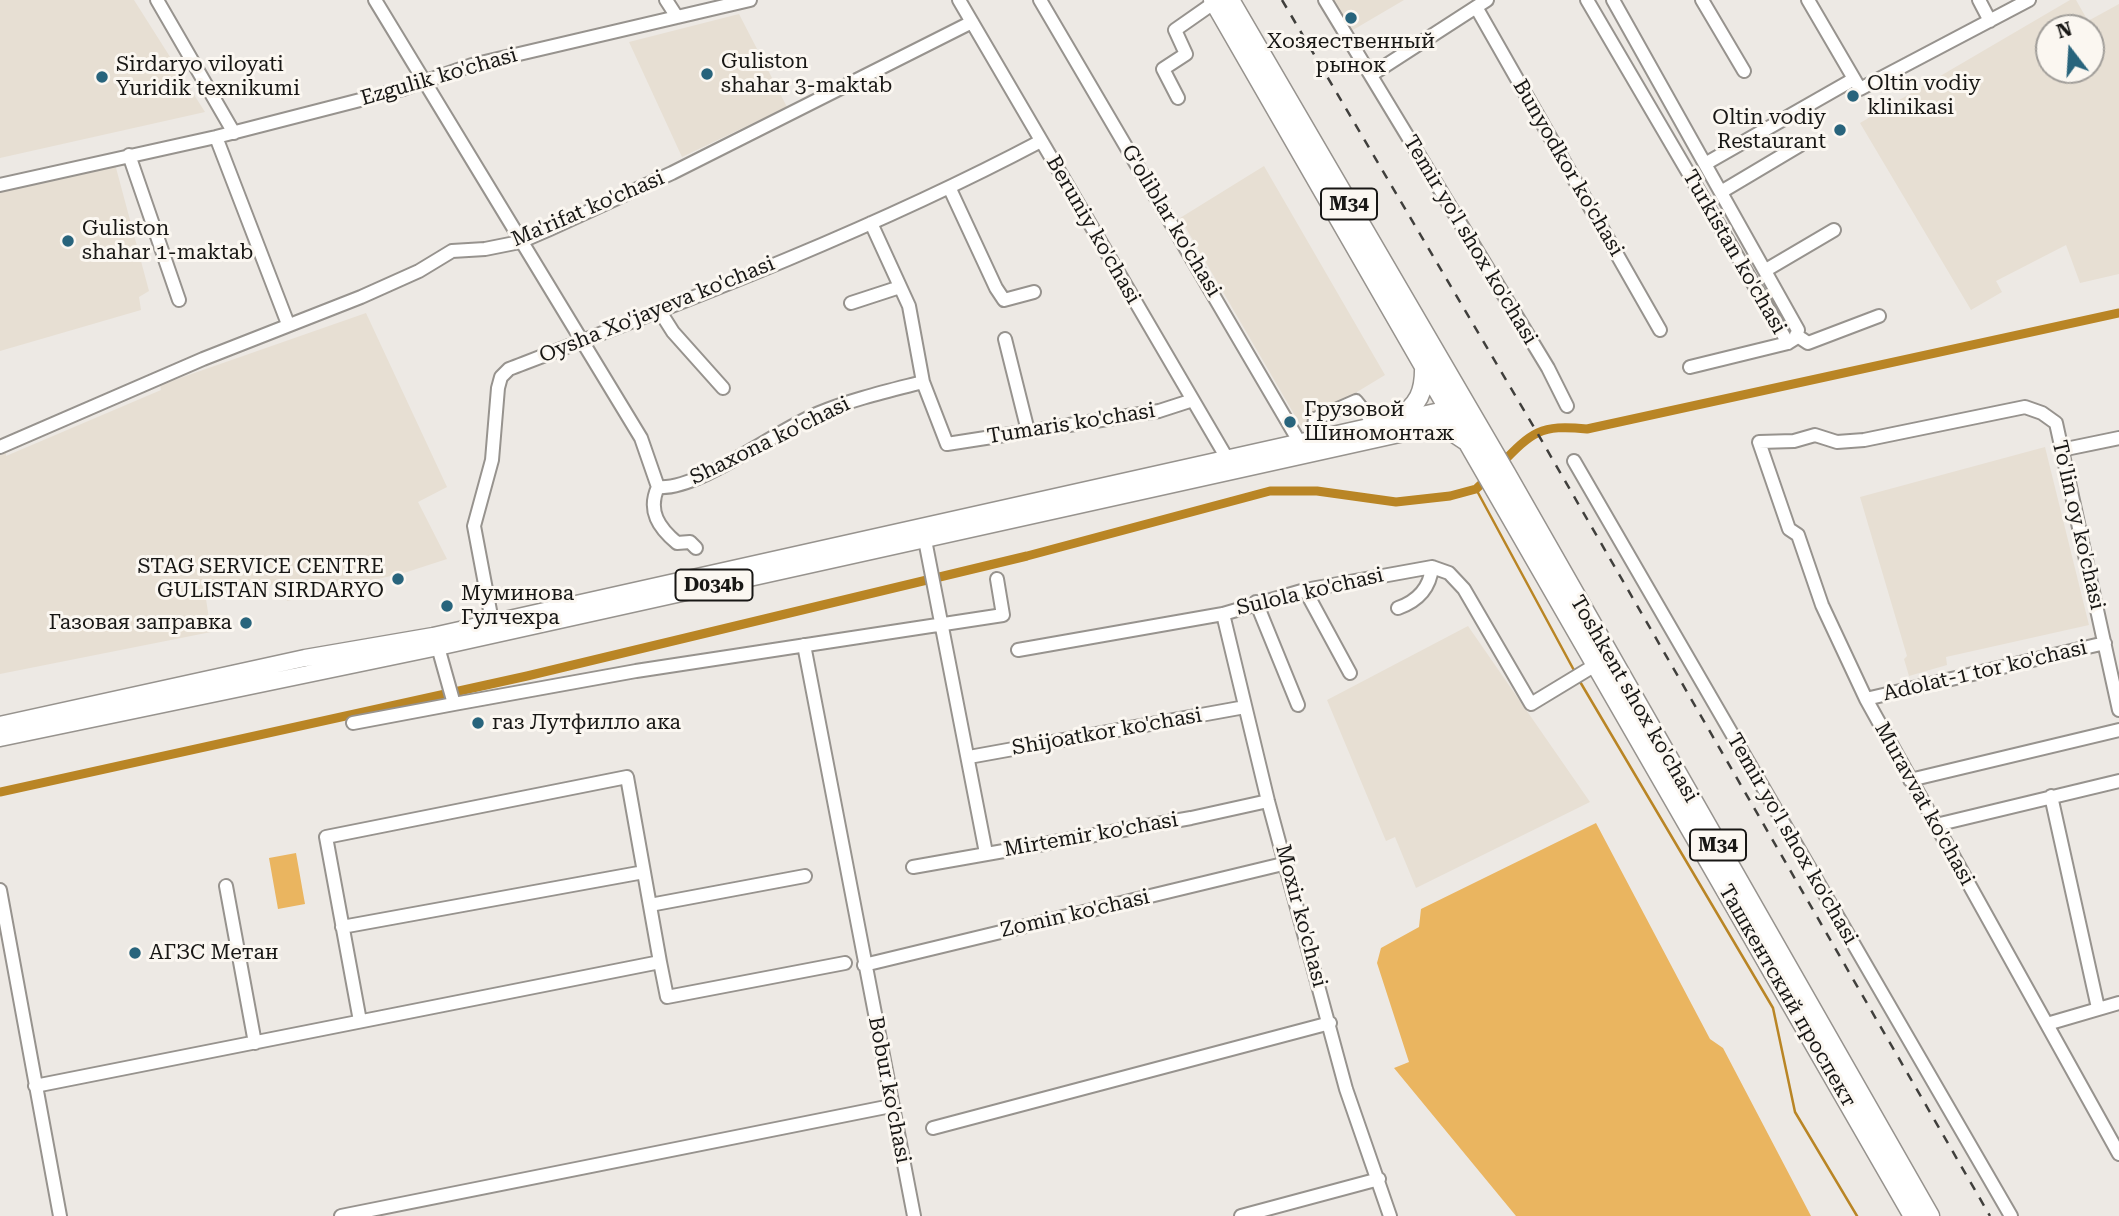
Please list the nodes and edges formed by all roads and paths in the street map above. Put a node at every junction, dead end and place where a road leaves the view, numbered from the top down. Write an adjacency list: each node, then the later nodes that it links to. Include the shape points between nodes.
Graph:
1 (157, 0): 24 (street)
2 (375, 0): 21 (street)
3 (666, 0): 16 (street)
4 (750, 0): 16 (street, Ezgulik ko'chasi)
5 (959, 0): 18 (street, Beruniy ko'chasi)
6 (1040, 0): 61 (street, G'oliblar ko'chasi)
7 (1325, 0): 20 (street, Temir yo'l shox ko'chasi)
8 (1587, 0): 46 (street, Turkistan ko'chasi)
9 (1613, 0): 29 (street, Turkistan ko'chasi)
10 (1703, 0): 19 (street)
11 (1808, 0): 22 (street)
12 (1979, 0): 17 (street)
13 (2029, 0): 17 (street)
14 (1220, 1): 23 (street, via 1175,30 1186,54 1163,69); 48 (highway, M34)
15 (1473, 4): 20 (street); 44 (street, Bunyodkor ko'chasi)
16 (677, 17): 21 (street, Ezgulik ko'chasi, via 472,65)
17 (1990, 21): 22 (street)
18 (972, 22): 26 (street, Beruniy ko'chasi); 35 (street, Ma'rifat ko'chasi, via 672,173)
19 (1744, 71)
20 (1371, 75): 53 (street, Temir yo'l shox ko'chasi)
21 (423, 81): 24 (street, Ezgulik ko'chasi); 35 (street)
22 (1857, 84): 29 (street)
23 (1178, 97)
24 (234, 132): 25 (street, Ezgulik ko'chasi)
25 (216, 137): 28 (street, Ezgulik ko'chasi); 43 (street)
26 (1041, 142): 31 (street, Oysha Xo'jayeva ko'chasi); 52 (street, Beruniy ko'chasi)
27 (1800, 145): 32 (street)
28 (129, 155): 30 (street, Ezgulik ko'chasi); 39 (street)
29 (1705, 164): 32 (street, Turkistan ko'chasi)
30 (0, 185)
31 (950, 190): 33 (street, Oysha Xo'jayeva ko'chasi); 38 (street, via 1004,300)
32 (1721, 191): 36 (street, Turkistan ko'chasi)
33 (871, 223): 37 (street); 41 (street, Oysha Xo'jayeva ko'chasi)
34 (1834, 230): 36 (street)
35 (520, 242): 43 (street, Ma'rifat ko'chasi, via 452,251 419,271); 47 (street)
36 (1766, 270): 46 (street, Turkistan ko'chasi, via 1793,317)
37 (900, 287): 40 (street); 50 (street, via 909,306)
38 (1034, 292)
39 (180, 300)
40 (851, 303)
41 (659, 310): 47 (street, Oysha Xo'jayeva ko'chasi); 51 (street)
42 (1879, 316): 46 (street, via 1808,343)
43 (288, 324): 63 (street, Ma'rifat ko'chasi)
44 (1660, 330)
45 (1005, 339): 59 (street)
46 (1792, 339): 49 (street)
47 (581, 341): 68 (street, via 641,438); 77 (street, Oysha Xo'jayeva ko'chasi, via 509,369 501,377 492,460 474,526)
48 (1430, 360): 54 (highway, M34); 55 (highway, via 1420,398)
49 (1690, 367)
50 (923, 382): 59 (street, Tumaris ko'chasi, via 947,444); 68 (street, Shaxona ko'chasi, via 817,413 672,489)
51 (723, 388)
52 (1193, 400): 59 (street, Tumaris ko'chasi, via 1159,411); 65 (street, Beruniy ko'chasi)
53 (1567, 406)
54 (1458, 412): 55 (main road, D034b); 58 (main road, D034b); 62 (highway, M34); 67 (highway, M34)
55 (1395, 421): 57 (main road, D034b)
56 (2056, 423): 64 (street, To'lin oy ko'chasi); 86 (street, Muravvat ko'chasi, via 2025,407 1864,440 1837,442 1815,435 1759,442 1789,529 1798,536 1822,605)
57 (1376, 426): 61 (main road, D034b); 61 (street, via 1356,401 1315,419)
58 (1428, 428): 62 (highway, via 1451,431); 69 (main road, D034b)
59 (1028, 431)
60 (2119, 438): 64 (street)
61 (1306, 441): 65 (main road, D034b)
62 (1471, 445): 67 (highway, M34)
63 (0, 447)
64 (2062, 450): 79 (street, To'lin oy ko'chasi)
65 (1228, 460): 77 (main road, D034b)
66 (1574, 461): 132 (street, Temir yo'l shox ko'chasi)
67 (1496, 471): 83 (highway, Ташкентский проспект / M34); 131 (highway, Toshkent shox ko'chasi / M34)
68 (658, 487): 70 (street, via 652,501 663,531 677,543 690,542)
69 (925, 540): 78 (street); 81 (main road, D034b)
70 (696, 548)
71 (1432, 566): 73 (street, Sulola ko'chasi); 75 (street, via 1424,592); 83 (street, via 1449,573 1464,589 1531,704)
72 (997, 579): 78 (street, via 1003,615)
73 (1305, 590): 74 (street, Sulola ko'chasi); 84 (street)
74 (1256, 602): 76 (street, Sulola ko'chasi); 88 (street)
75 (1398, 608)
76 (1223, 614): 82 (street, Sulola ko'chasi); 89 (street, Moxir ko'chasi)
77 (492, 621): 91 (main road, D034b, via 432,636 303,653)
78 (943, 624): 80 (street); 96 (street)
79 (2105, 643): 85 (street, To'lin oy ko'chasi); 86 (street, Adolat-1 tor ko'chasi)
80 (804, 645): 87 (street); 113 (street, Bobur ko'chasi)
81 (438, 647): 87 (street); 91 (main road, D034b)
82 (1018, 650)
83 (1590, 669): 130 (highway, Ташкентский проспект / M34)
84 (1350, 673)
85 (2116, 680): 90 (street, To'lin oy ko'chasi)
86 (1866, 699): 97 (street, Muravvat ko'chasi)
87 (454, 701): 92 (street)
88 (1298, 705)
89 (1245, 707): 96 (street, Shijoatkor ko'chasi); 100 (street, Moxir ko'chasi)
90 (2119, 710)
91 (81, 714): 93 (main road, D034b); 95 (main road, D034b)
92 (353, 723)
93 (0, 725)
94 (2119, 730): 97 (street)
95 (0, 738)
96 (969, 757): 102 (street)
97 (1910, 780): 101 (street, Muravvat ko'chasi)
98 (2119, 781): 99 (street)
99 (2051, 796): 101 (street); 115 (street)
100 (1268, 801): 102 (street, Mirtemir ko'chasi); 103 (street, Moxir ko'chasi)
101 (1936, 825): 118 (street, Muravvat ko'chasi)
102 (986, 853): 104 (street, Mirtemir ko'chasi)
103 (1287, 863): 113 (street, Zomin ko'chasi); 117 (street, Moxir ko'chasi)
104 (913, 867)
105 (644, 872): 109 (street); 110 (street); 110 (street, via 627,777 326,836)
106 (805, 876): 109 (street)
107 (226, 886): 119 (street)
108 (0, 890): 120 (street)
109 (650, 905): 111 (street)
110 (342, 927): 116 (street)
111 (660, 962): 112 (street, via 667,997); 116 (street)
112 (845, 963)
113 (864, 965): 121 (street, Bobur ko'chasi)
114 (2119, 1003): 115 (street)
115 (2098, 1008): 118 (street)
116 (360, 1021): 119 (street)
117 (1330, 1023): 122 (street); 124 (street, Moxir ko'chasi, via 1346,1089)
118 (2046, 1024): 123 (street, Muravvat ko'chasi)
119 (255, 1042): 120 (street)
120 (35, 1086): 125 (street)
121 (891, 1106): 126 (street); 127 (street, Bobur ko'chasi)
122 (933, 1128)
123 (2119, 1154)
124 (1378, 1179): 128 (street); 129 (street, Moxir ko'chasi)
125 (60, 1216)
126 (341, 1216)
127 (914, 1216)
128 (1241, 1216)
129 (1390, 1216)
130 (1913, 1216)
131 (1930, 1216)
132 (2011, 1216)

